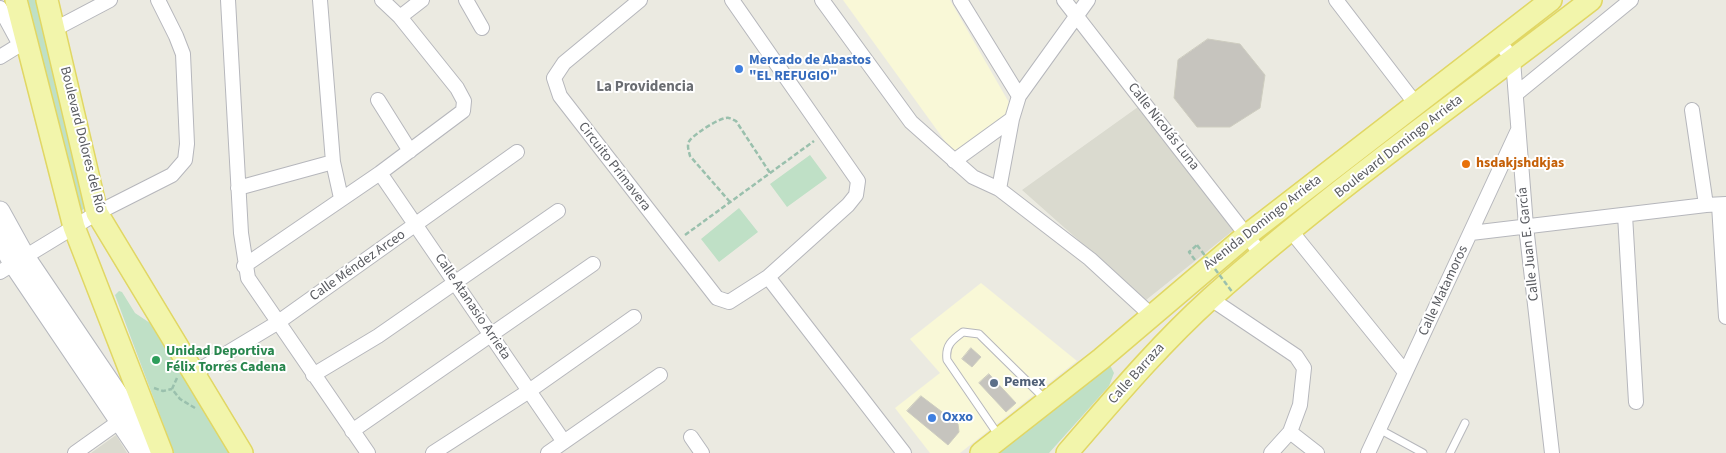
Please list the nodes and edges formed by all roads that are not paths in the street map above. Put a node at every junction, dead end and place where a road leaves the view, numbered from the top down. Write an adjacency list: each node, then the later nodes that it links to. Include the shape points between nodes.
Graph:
1 (16, 0): 26 (main road)
2 (47, 0): 24 (main road, Boulevard Dolores del Río)
3 (110, 0): 24 (street)
4 (158, 0): 47 (street, via 183,54 185,160 172,175)
5 (228, 0): 41 (street)
6 (320, 0): 39 (street)
7 (382, 0): 21 (street)
8 (422, 0): 21 (street)
9 (466, 0): 23 (street)
10 (640, 0): 60 (street, Circuito Primavera, via 564,63 554,78 560,96 717,298 723,302 736,299)
11 (732, 0): 60 (street, via 858,181 856,195 848,205)
12 (822, 0): 38 (street, via 911,122)
13 (960, 0): 30 (street)
14 (1064, 0): 22 (street, Calle Nicolás Luna)
15 (1088, 0): 22 (street)
16 (1336, 0): 32 (street)
17 (1551, 0): 25 (main road, Avenida Domingo Arrieta)
18 (1591, 0): 28 (main road, Boulevard Domingo Arrieta)
19 (1631, 0): 29 (street)
20 (0, 8): 26 (street)
21 (400, 17): 36 (street, via 462,96 463,111)
22 (1077, 17): 30 (street); 54 (street, Calle Nicolás Luna)
23 (482, 28)
24 (55, 29): 47 (main road, Boulevard Dolores del Río)
25 (1498, 40): 28 (street); 32 (main road, Avenida Domingo Arrieta)
26 (23, 43): 27 (street); 51 (main road)
27 (0, 57)
28 (1514, 60): 29 (street, Calle Juan E. García); 52 (main road, Boulevard Domingo Arrieta, via 1377,162)
29 (1516, 94): 35 (street, Calle Juan E. García)
30 (1019, 96): 34 (street)
31 (378, 100): 36 (street)
32 (1415, 103): 54 (main road, Avenida Domingo Arrieta)
33 (1692, 110): 44 (street)
34 (1012, 119): 38 (street); 42 (street)
35 (1519, 129): 50 (street, Calle Juan E. García); 53 (street, Calle Matamoros)
36 (410, 151): 40 (street)
37 (517, 152): 49 (street, Calle Méndez Arceo)
38 (954, 160): 42 (street, via 973,177)
39 (333, 162): 41 (street); 43 (street)
40 (380, 173): 43 (street); 49 (street, Calle Atanasio Arrieta)
41 (238, 188): 59 (street)
42 (999, 189): 63 (street, via 1090,259)
43 (341, 198): 59 (street)
44 (1717, 205): 48 (street); 65 (street)
45 (0, 210): 58 (main road)
46 (558, 211): 61 (street)
47 (97, 213): 51 (street); 70 (main road, Boulevard Dolores del Río)
48 (1625, 215): 50 (street); 76 (street)
49 (416, 225): 61 (street, Calle Atanasio Arrieta); 66 (street, Calle Méndez Arceo)
50 (1526, 226): 53 (street); 102 (street, Calle Juan E. García)
51 (74, 227): 58 (street); 88 (main road)
52 (1292, 231): 56 (main road, Boulevard Domingo Arrieta); 69 (street)
53 (1471, 233): 69 (street, Calle Matamoros)
54 (1247, 235): 56 (street, Calle Nicolás Luna); 63 (main road, Avenida Domingo Arrieta)
55 (0, 240): 58 (main road)
56 (1262, 254): 62 (main road, Boulevard Domingo Arrieta)
57 (593, 264): 67 (street)
58 (13, 265): 77 (main road)
59 (244, 266): 66 (street, via 248,278)
60 (768, 277): 94 (street)
61 (455, 282): 67 (street, Calle Atanasio Arrieta); 71 (street, via 378,336)
62 (1211, 299): 73 (main road, Calle Barraza); 81 (street, via 1302,363 1300,405)
63 (1151, 315): 68 (main road, Avenida Domingo Arrieta); 73 (main road, via 1141,351)
64 (634, 317): 74 (street)
65 (1726, 317)
66 (277, 323): 70 (street, Calle Méndez Arceo); 71 (street)
67 (492, 335): 74 (street, Calle Atanasio Arrieta); 80 (street)
68 (1101, 359): 73 (main road, via 1117,362); 75 (main road, Avenida Domingo Arrieta)
69 (1405, 372): 79 (street, Calle Matamoros)
70 (194, 373): 89 (main road, Boulevard Dolores del Río)
71 (313, 375): 80 (street)
72 (660, 375): 84 (street)
73 (1125, 380): 96 (main road, Calle Barraza)
74 (529, 391): 84 (street, Calle Atanasio Arrieta); 91 (street)
75 (1047, 402): 83 (main road, Avenida Domingo Arrieta); 83 (lane, via 979,334 964,332 949,342 947,360)
76 (1636, 402)
77 (126, 416): 85 (street); 86 (main road); 87 (main road)
78 (1465, 423): 101 (lane)
79 (1379, 429): 99 (street, Calle Matamoros); 100 (lane)
80 (352, 430): 90 (street)
81 (1290, 432): 97 (street); 98 (street)
82 (692, 436): 93 (street)
83 (1001, 438): 95 (main road, Avenida Domingo Arrieta)
84 (564, 442): 92 (street)
85 (74, 453)
86 (142, 453)
87 (158, 453)
88 (162, 453)
89 (242, 453)
90 (368, 453)
91 (433, 453)
92 (548, 453)
93 (702, 453)
94 (904, 453)
95 (981, 453)
96 (1067, 453)
97 (1271, 453)
98 (1317, 453)
99 (1368, 453)
100 (1423, 453)
101 (1450, 453)
102 (1552, 453)

